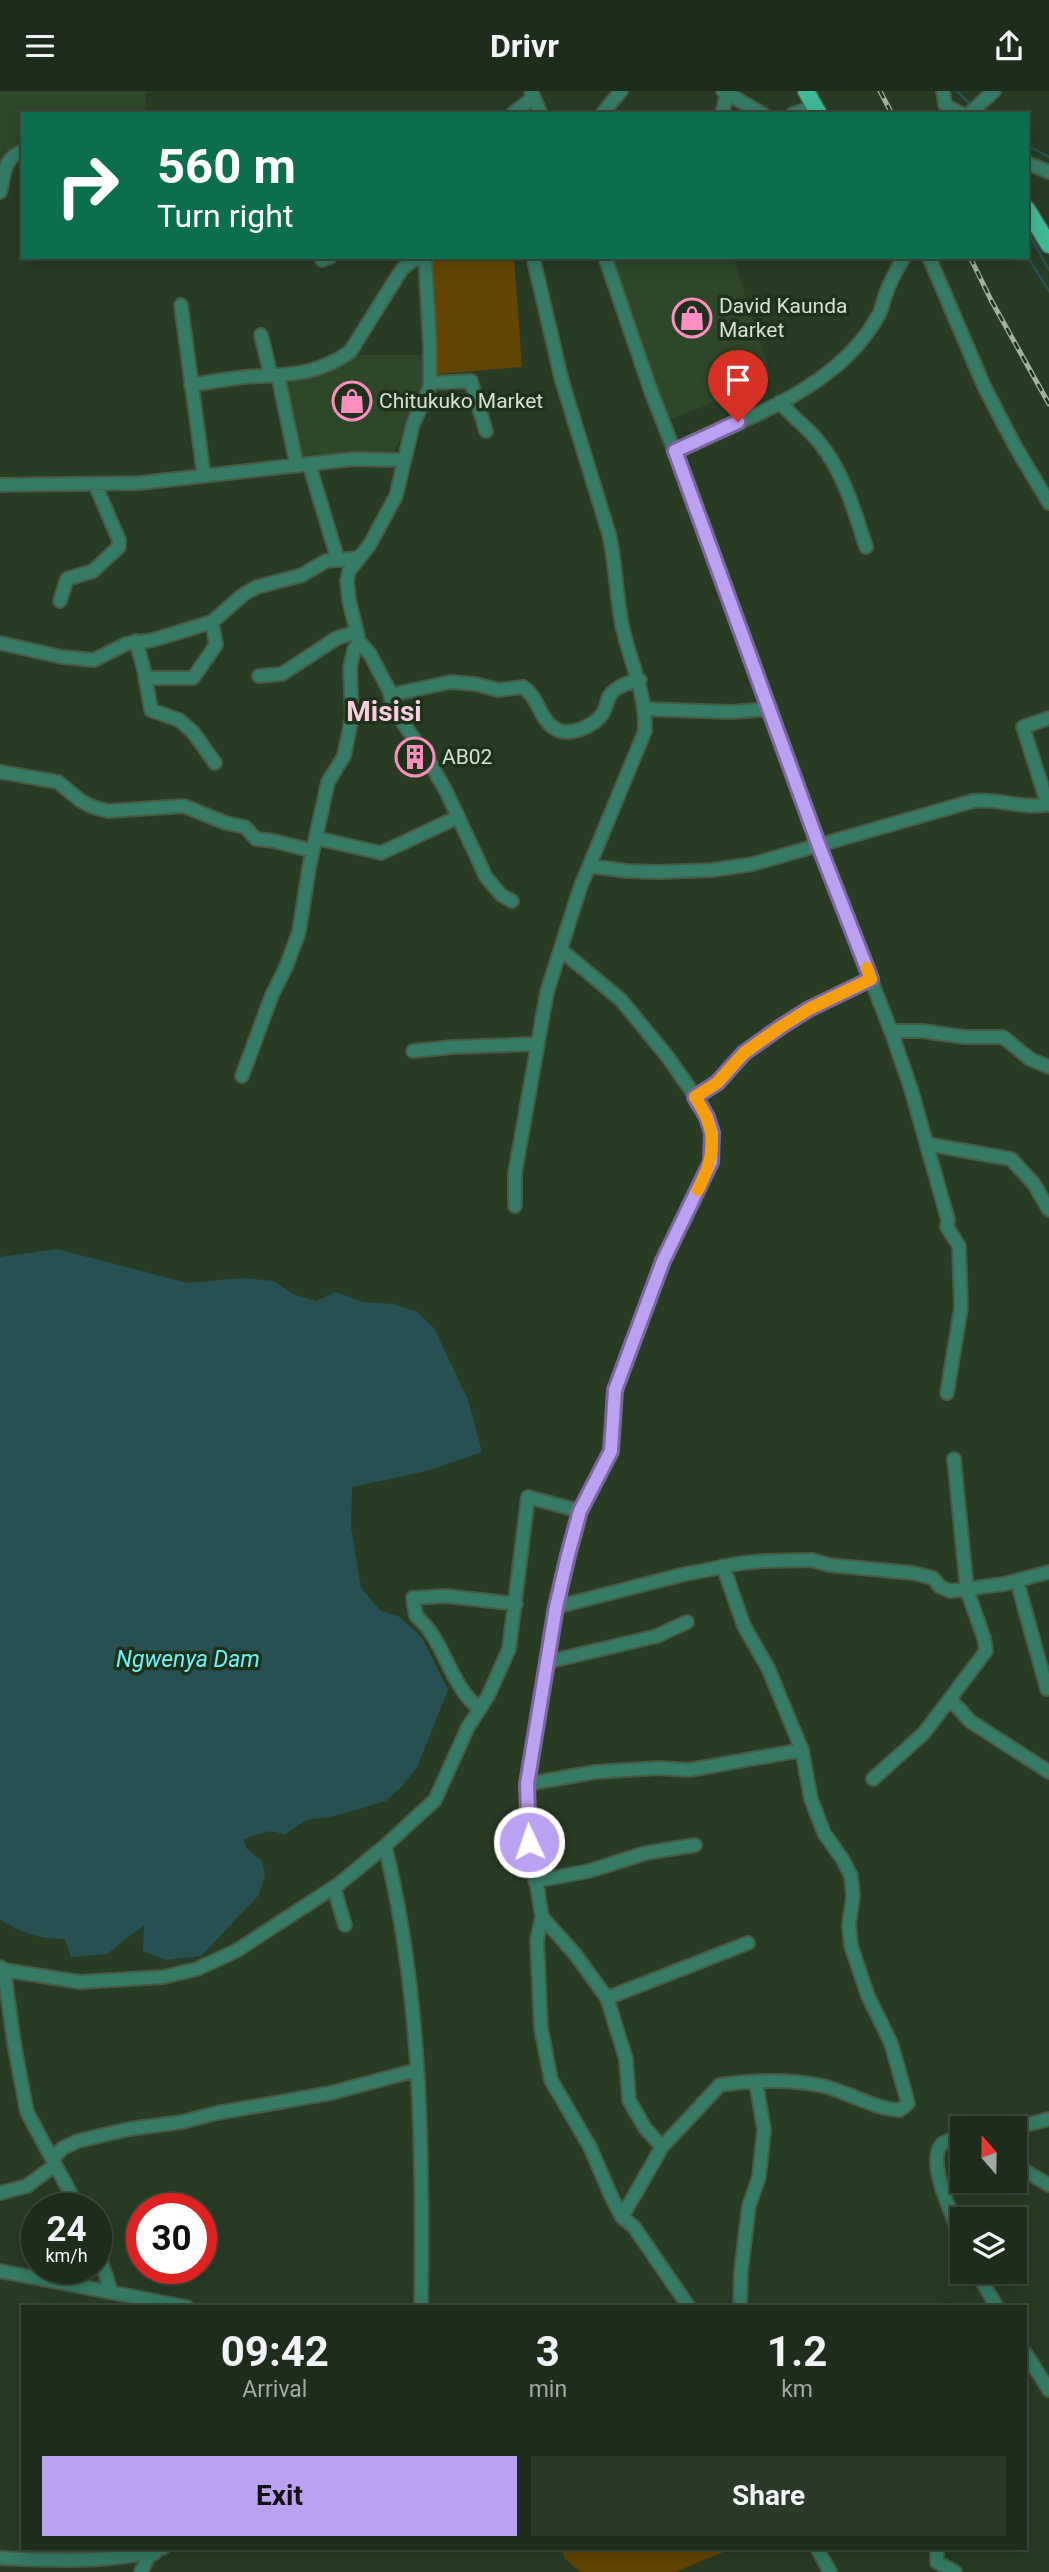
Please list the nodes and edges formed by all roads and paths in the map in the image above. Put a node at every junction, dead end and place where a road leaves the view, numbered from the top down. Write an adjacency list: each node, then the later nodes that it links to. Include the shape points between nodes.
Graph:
1 (621, 91): 10 (street)
2 (806, 91): 7 (main road)
3 (943, 91): 13 (street, via 945,105)
4 (995, 91): 14 (street)
5 (725, 92): 11 (street); 12 (street)
6 (532, 94): 8 (street); 9 (street)
7 (817, 110)
8 (514, 112)
9 (540, 112)
10 (604, 112)
11 (722, 112)
12 (760, 112)
13 (957, 112)
14 (971, 112)
15 (21, 152): 18 (street, via 7,162)
16 (1029, 164): 17 (street)
17 (1049, 171)
18 (0, 192)
19 (1029, 212): 20 (main road)
20 (1049, 245)
21 (418, 259): 29 (street, via 402,269 350,352 302,374)
22 (424, 259): 30 (street)
23 (533, 259): 51 (street, via 562,381 609,534 622,625)
24 (606, 259): 34 (street)
25 (903, 259): 32 (street, via 879,316 858,344 822,376)
26 (930, 259): 40 (street, via 984,386)
27 (181, 305): 31 (street)
28 (261, 335): 29 (street)
29 (274, 376): 31 (street); 36 (street)
30 (430, 383): 33 (street, via 471,381); 35 (street)
31 (191, 385): 37 (street)
32 (780, 402): 34 (street); 41 (street, via 831,459)
33 (486, 431)
34 (675, 451): 54 (street)
35 (402, 460): 36 (street); 42 (street, via 396,496)
36 (303, 465): 37 (street); 43 (street)
37 (204, 476): 38 (street)
38 (95, 484): 39 (street); 44 (street, via 119,547 93,571 67,579)
39 (0, 485)
40 (1049, 503)
41 (866, 547)
42 (358, 558): 43 (street); 46 (street, via 347,581)
43 (338, 559): 45 (street, via 257,587)
44 (60, 601)
45 (212, 622): 47 (street); 50 (street, via 216,645 193,678)
46 (358, 637): 49 (street, via 337,638 282,674); 52 (street); 60 (street, via 350,668 352,717 344,756 328,782)
47 (135, 642): 48 (street, via 94,660); 50 (street)
48 (0, 643)
49 (259, 676)
50 (145, 678): 56 (street, via 151,710 179,720)
51 (640, 680): 52 (street, via 614,690 607,698 606,710 594,723 563,732 551,726 523,687 498,689 450,682); 53 (street)
52 (390, 692): 59 (street, via 392,707 420,745)
53 (644, 709): 54 (street); 62 (street, via 645,731)
54 (769, 709): 61 (street)
55 (1049, 718): 58 (street, via 1023,727)
56 (215, 763)
57 (0, 772): 60 (street, via 58,782 93,807 107,811 184,806 245,827 256,839)
58 (1049, 804): 61 (street, via 973,801)
59 (458, 817): 60 (street, via 381,853); 63 (street, via 493,887)
60 (314, 845): 70 (street, via 299,932)
61 (819, 846): 62 (street, via 712,870 628,871); 65 (street)
62 (589, 866): 64 (street)
63 (512, 901)
64 (561, 950): 67 (street, via 547,992); 71 (street, via 621,1000)
65 (871, 979): 66 (street); 71 (street, via 779,1028)
66 (891, 1031): 69 (street, via 1003,1037 1030,1059); 72 (street)
67 (538, 1045): 68 (street); 73 (street, via 515,1173)
68 (413, 1051)
69 (1049, 1067)
70 (242, 1076)
71 (695, 1097): 77 (street, via 712,1133 711,1162 663,1261 615,1390 611,1451)
72 (927, 1144): 74 (street, via 1011,1159 1034,1184); 75 (street, via 947,1227 959,1246 961,1308)
73 (515, 1206)
74 (1049, 1210)
75 (947, 1393)
76 (954, 1459): 81 (street)
77 (580, 1511): 82 (street, via 528,1497); 83 (street)
78 (723, 1566): 81 (street, via 812,1560 913,1573 933,1578 950,1591); 83 (street); 89 (street, via 744,1626 768,1668)
79 (1049, 1572): 80 (street)
80 (1017, 1581): 81 (street); 86 (street)
81 (967, 1590): 87 (street, via 986,1651)
82 (516, 1604): 88 (street, via 509,1649); 88 (street, via 446,1596 413,1598 416,1616 429,1627 457,1683)
83 (556, 1607): 85 (street)
84 (687, 1622): 85 (street, via 657,1636)
85 (547, 1662): 92 (street)
86 (1047, 1689)
87 (950, 1699): 90 (street, via 970,1721); 91 (street, via 924,1733)
88 (479, 1709): 94 (street, via 435,1800)
89 (802, 1750): 92 (street, via 689,1770 595,1772); 103 (street, via 811,1800 824,1833 851,1876 851,1946 891,2043 908,2103 900,2110 888,2109 822,2086)
90 (1049, 1772)
91 (873, 1779)
92 (527, 1784): 95 (street)
93 (695, 1845): 95 (street)
94 (385, 1846): 96 (street); 102 (street, via 403,1943)
95 (535, 1881): 97 (street)
96 (334, 1888): 98 (street); 100 (street, via 236,1951 197,1969 163,1977 80,1982)
97 (542, 1917): 101 (street); 114 (street, via 537,1940 541,2028 551,2080 590,2147)
98 (345, 1925)
99 (748, 1943): 101 (street)
100 (2, 1968): 108 (street, via 27,2112)
101 (607, 1998): 107 (street, via 626,2059 629,2100)
102 (417, 2070): 108 (street, via 331,2093 78,2141 63,2148); 121 (street)
103 (756, 2082): 107 (street, via 720,2085); 123 (street, via 764,2130 759,2177 749,2206)
104 (1049, 2119): 105 (street)
105 (1027, 2125)
106 (950, 2141): 113 (street, via 937,2151 937,2169)
107 (662, 2147): 114 (street)
108 (54, 2162): 111 (street, via 48,2173 27,2186); 112 (street)
109 (1027, 2172): 110 (street)
110 (1049, 2185)
111 (0, 2193)
112 (70, 2193)
113 (951, 2207)
114 (622, 2217): 122 (street, via 634,2227)
115 (0, 2271): 118 (street)
116 (109, 2284): 118 (street)
117 (984, 2284): 124 (street)
118 (111, 2291): 119 (street)
119 (139, 2302): 120 (street)
120 (168, 2305)
121 (421, 2305)
122 (688, 2305)
123 (740, 2305)
124 (997, 2305)
125 (1028, 2362): 126 (street)
126 (1049, 2390)
127 (155, 2550): 131 (street, via 67,2561)
128 (160, 2550): 132 (street, via 148,2557)
129 (818, 2550): 133 (street)
130 (937, 2550): 134 (street, via 937,2562)
131 (0, 2558)
132 (141, 2572)
133 (830, 2572)
134 (955, 2572)

